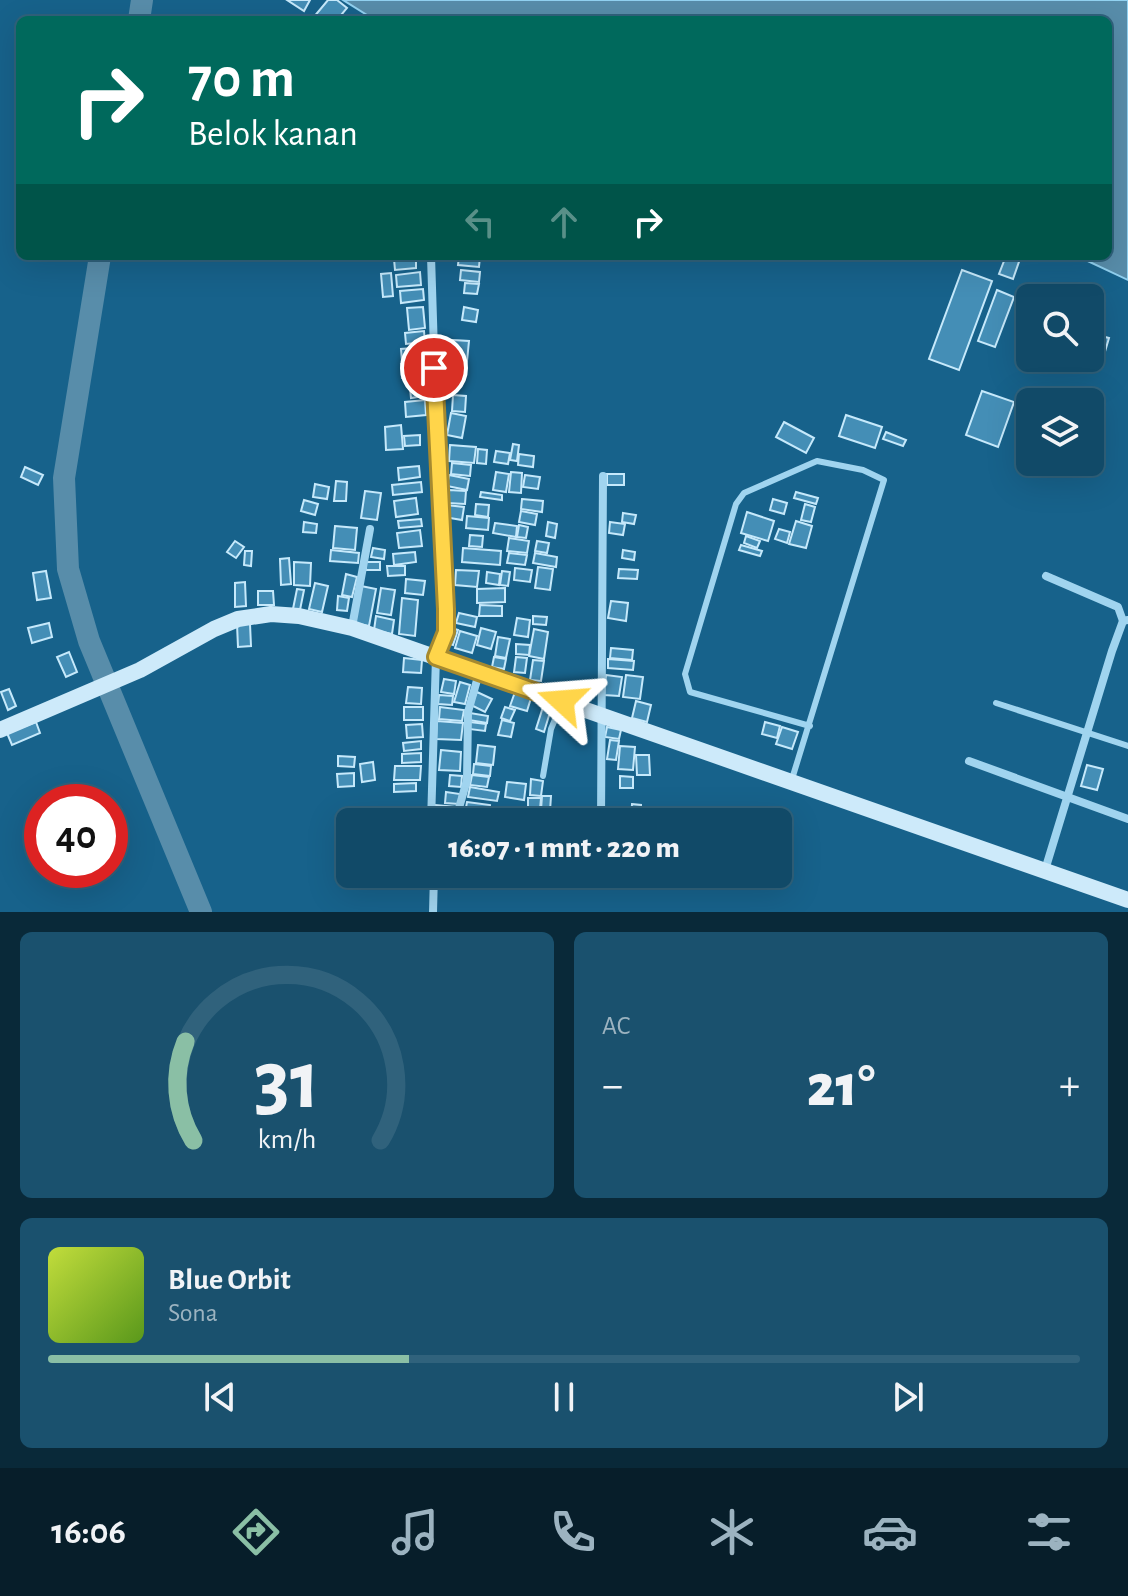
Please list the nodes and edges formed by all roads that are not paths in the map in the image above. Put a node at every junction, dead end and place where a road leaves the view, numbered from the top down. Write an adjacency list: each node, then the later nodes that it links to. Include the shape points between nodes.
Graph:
1 (431, 260): 7 (street, via 446,609 446,632)
2 (603, 476): 11 (street)
3 (370, 529): 6 (street)
4 (1046, 576): 5 (street, via 1118,607)
5 (1125, 620): 14 (street)
6 (352, 628): 7 (street); 13 (street, via 299,616 238,619 140,670)
7 (436, 657): 8 (street); 20 (street)
8 (479, 673): 9 (street); 21 (street, via 468,712 467,780)
9 (562, 701): 11 (street); 17 (lane)
10 (996, 703): 14 (lane)
11 (602, 716): 18 (street); 22 (street)
12 (810, 726): 12 (lane, via 884,480 817,461 744,493 736,504 685,674 690,692); 18 (lane)
13 (0, 730)
14 (1086, 732): 15 (lane); 19 (street)
15 (1128, 746)
16 (969, 761): 19 (street)
17 (543, 776)
18 (791, 783): 24 (street)
19 (1068, 795): 23 (street); 24 (street)
20 (431, 808)
21 (459, 808)
22 (601, 808)
23 (1128, 819)
24 (1045, 871): 26 (street)
25 (434, 888): 27 (street)
26 (1128, 900)
27 (433, 912)

